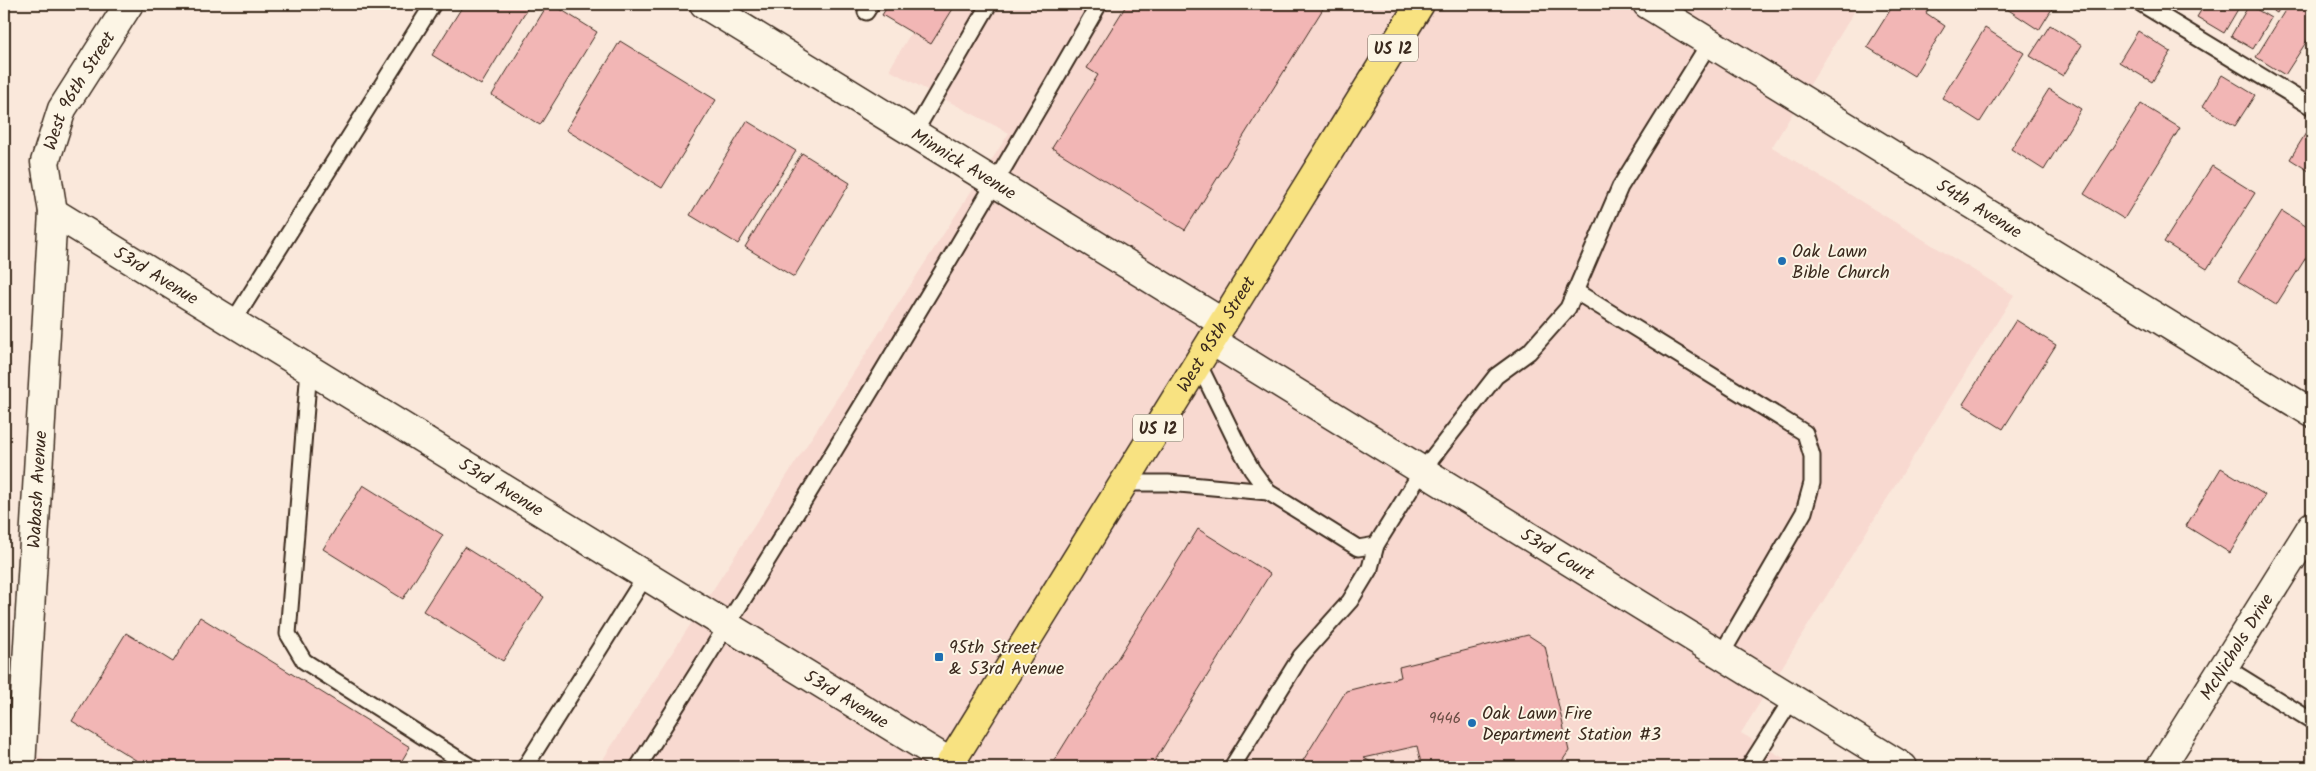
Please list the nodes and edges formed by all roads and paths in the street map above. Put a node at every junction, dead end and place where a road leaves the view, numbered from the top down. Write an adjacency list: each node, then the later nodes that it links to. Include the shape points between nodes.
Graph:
1 (128, 4): 13 (street, West 96th Street, via 62,109 45,162)
2 (434, 4): 15 (lane)
3 (704, 4): 11 (street, Minnick Avenue)
4 (990, 4): 11 (lane)
5 (1099, 4): 12 (lane)
6 (1420, 4): 16 (main road, West 95th Street / US 12)
7 (1647, 4): 9 (street, 54th Avenue)
8 (2142, 4): 10 (lane)
9 (1710, 42): 14 (lane, via 1620,187); 18 (street, 54th Avenue)
10 (2312, 107)
11 (914, 133): 12 (street, Minnick Avenue)
12 (995, 184): 16 (street, Minnick Avenue); 25 (lane)
13 (53, 212): 15 (street, 53rd Avenue); 31 (street, Wabash Avenue)
14 (1575, 291): 19 (lane, via 1568,308 1529,352 1496,376); 26 (lane, via 1805,433 1812,456 1812,483 1804,512)
15 (233, 322): 17 (street, 53rd Avenue)
16 (1211, 343): 19 (street, 53rd Court); 20 (main road, West 95th Street / US 12); 21 (lane, via 1238,445)
17 (309, 369): 24 (street, 53rd Avenue); 32 (lane, via 288,634 304,661)
18 (2312, 413)
19 (1422, 471): 23 (lane); 26 (street, 53rd Court)
20 (1124, 483): 21 (lane, via 1168,483); 30 (main road, West 95th Street / US 12)
21 (1268, 492): 23 (lane, via 1358,548)
22 (2312, 526): 27 (street, McNichols Drive)
23 (1376, 545): 35 (lane, via 1370,568 1350,601 1301,656)
24 (646, 574): 25 (street, 53rd Avenue); 33 (lane)
25 (728, 625): 30 (street, 53rd Avenue); 34 (lane)
26 (1721, 655): 28 (street, 53rd Court)
27 (2225, 667): 29 (lane); 38 (street, McNichols Drive)
28 (1792, 699): 36 (lane); 37 (street, 53rd Court)
29 (2312, 721)
30 (949, 765)
31 (21, 767)
32 (470, 767)
33 (525, 767)
34 (638, 767)
35 (1232, 767)
36 (1749, 767)
37 (1903, 767)
38 (2161, 767)

